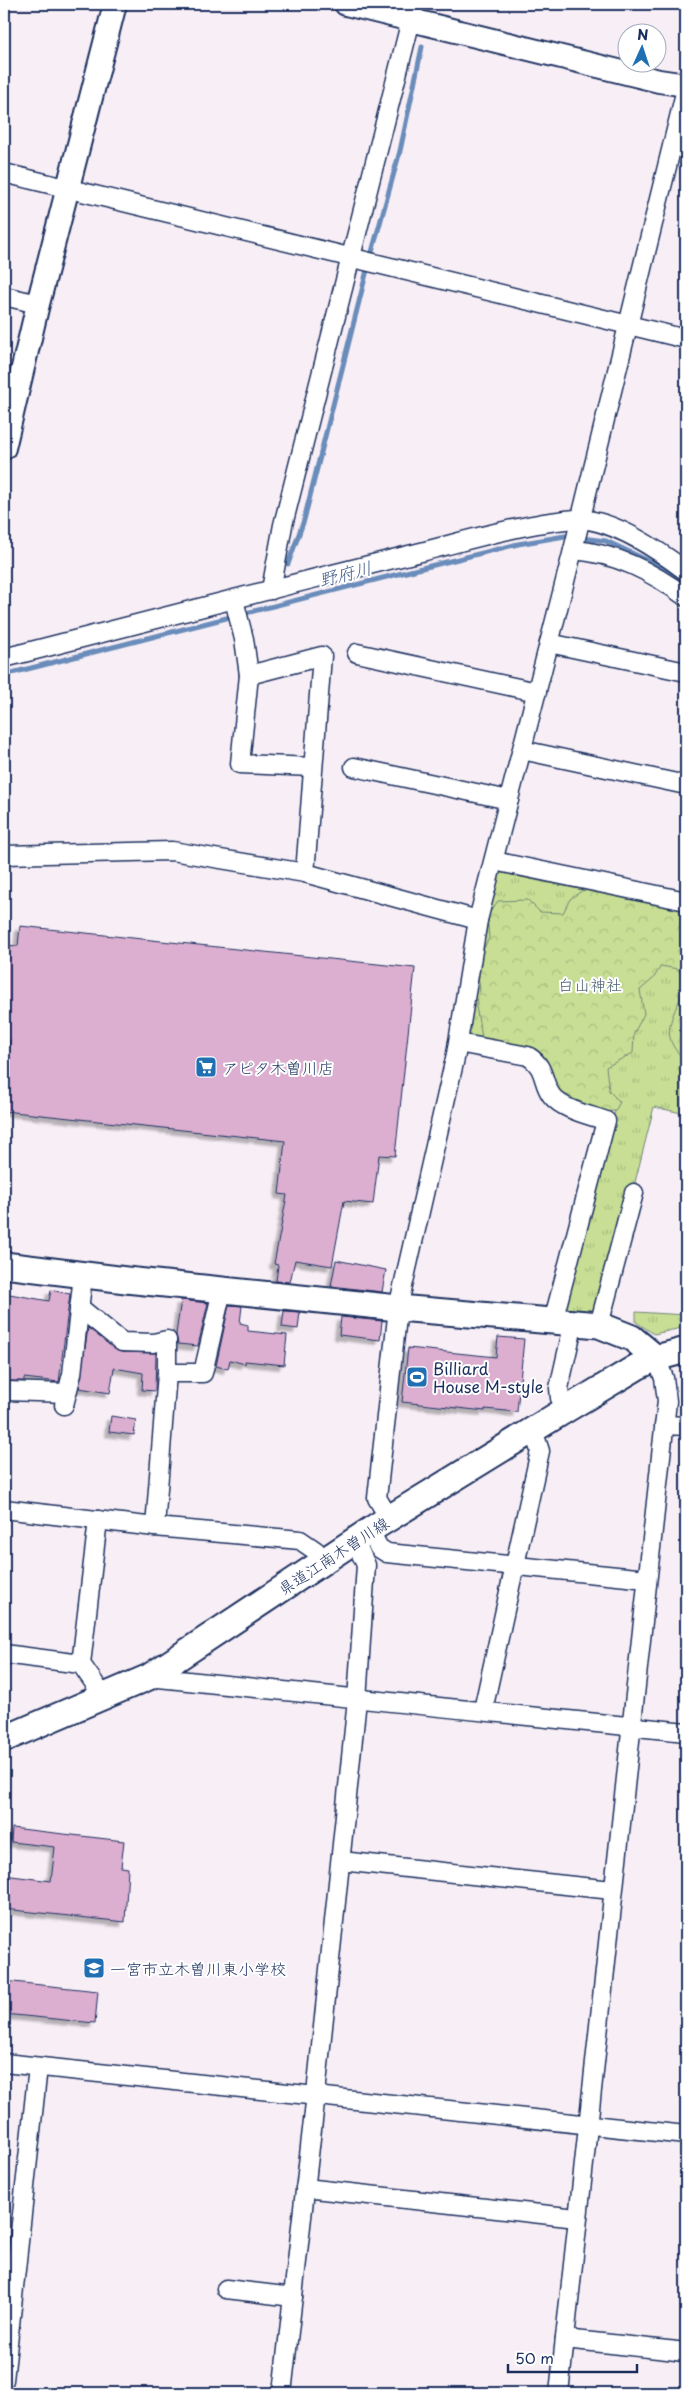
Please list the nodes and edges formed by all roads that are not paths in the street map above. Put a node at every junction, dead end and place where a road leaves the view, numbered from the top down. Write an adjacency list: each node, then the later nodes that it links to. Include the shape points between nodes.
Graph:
1 (114, 4): 7 (street)
2 (346, 4): 3 (street)
3 (413, 12): 4 (street, via 659,81); 8 (street)
4 (686, 85)
5 (686, 89): 11 (street)
6 (4, 173): 7 (street)
7 (68, 189): 8 (street); 10 (street)
8 (351, 258): 11 (street); 19 (street, via 283,525)
9 (4, 296): 10 (street)
10 (38, 304): 13 (street)
11 (627, 324): 12 (street); 15 (street)
12 (686, 338)
13 (8, 413): 14 (street)
14 (4, 448)
15 (576, 535): 16 (street, via 597,522 645,542); 19 (street, via 510,529); 20 (street, via 596,551 644,570); 22 (street)
16 (667, 557): 17 (street); 18 (street)
17 (686, 561)
18 (686, 571)
19 (271, 590): 21 (street)
20 (686, 597)
21 (236, 611): 24 (street); 26 (street)
22 (549, 643): 25 (street); 27 (street)
23 (357, 653): 27 (street)
24 (4, 658)
25 (686, 672)
26 (249, 675): 29 (street, via 240,764); 29 (street, via 322,656)
27 (537, 692): 28 (street)
28 (522, 750): 31 (street); 32 (street)
29 (312, 767): 35 (street)
30 (354, 767): 32 (street)
31 (686, 785)
32 (509, 800): 34 (street)
33 (4, 855): 35 (street, via 172,851)
34 (494, 861): 36 (street); 37 (street)
35 (305, 873): 37 (street)
36 (686, 901)
37 (478, 920): 38 (street)
38 (458, 1042): 44 (street); 45 (street, via 528,1056 538,1062 552,1095 560,1103 606,1121)
39 (634, 1193): 46 (street)
40 (4, 1265): 41 (main road)
41 (83, 1275): 42 (main road); 43 (street)
42 (222, 1290): 44 (main road); 49 (street, via 203,1373)
43 (79, 1307): 49 (street, via 122,1342 167,1340); 50 (street, via 72,1374 65,1399)
44 (398, 1308): 45 (main road); 58 (street)
45 (563, 1322): 46 (main road); 51 (street, via 559,1388 560,1398)
46 (599, 1325): 48 (main road, via 632,1338)
47 (686, 1350): 48 (main road, 県道江南木曽川線)
48 (656, 1358): 51 (main road, 県道江南木曽川線); 52 (street, via 667,1401)
49 (167, 1373): 57 (street)
50 (6, 1391)
51 (567, 1408): 54 (main road, 県道江南木曽川線)
52 (664, 1424): 53 (street); 61 (street)
53 (686, 1426)
54 (533, 1430): 58 (main road, 県道江南木曽川線); 60 (street, via 540,1450)
55 (4, 1509): 56 (street)
56 (98, 1520): 57 (street); 63 (street)
57 (155, 1526): 59 (street, via 300,1540 316,1551)
58 (371, 1530): 59 (main road, 県道江南木曽川線); 60 (street, via 379,1548 387,1553); 66 (street)
59 (323, 1561): 64 (main road, 県道江南木曽川線)
60 (514, 1565): 61 (street); 67 (street)
61 (646, 1579): 68 (street)
62 (4, 1654): 63 (street)
63 (81, 1664): 65 (street)
64 (149, 1677): 65 (main road, 県道江南木曽川線); 66 (street)
65 (104, 1697): 70 (main road, 県道江南木曽川線)
66 (357, 1700): 67 (street); 71 (street)
67 (483, 1710): 68 (street)
68 (631, 1726): 69 (street); 72 (street)
69 (686, 1732)
70 (4, 1739)
71 (341, 1861): 72 (street); 75 (street)
72 (612, 1890): 76 (street)
73 (4, 2063): 74 (street)
74 (38, 2067): 75 (street); 84 (street)
75 (316, 2094): 76 (street); 78 (street)
76 (587, 2124): 77 (street); 79 (street)
77 (686, 2135)
78 (305, 2188): 79 (street); 81 (street)
79 (577, 2218): 82 (street)
80 (226, 2289): 81 (street)
81 (293, 2296): 85 (street)
82 (565, 2339): 83 (street); 86 (street)
83 (686, 2352)
84 (4, 2380)
85 (282, 2393)
86 (559, 2393)

